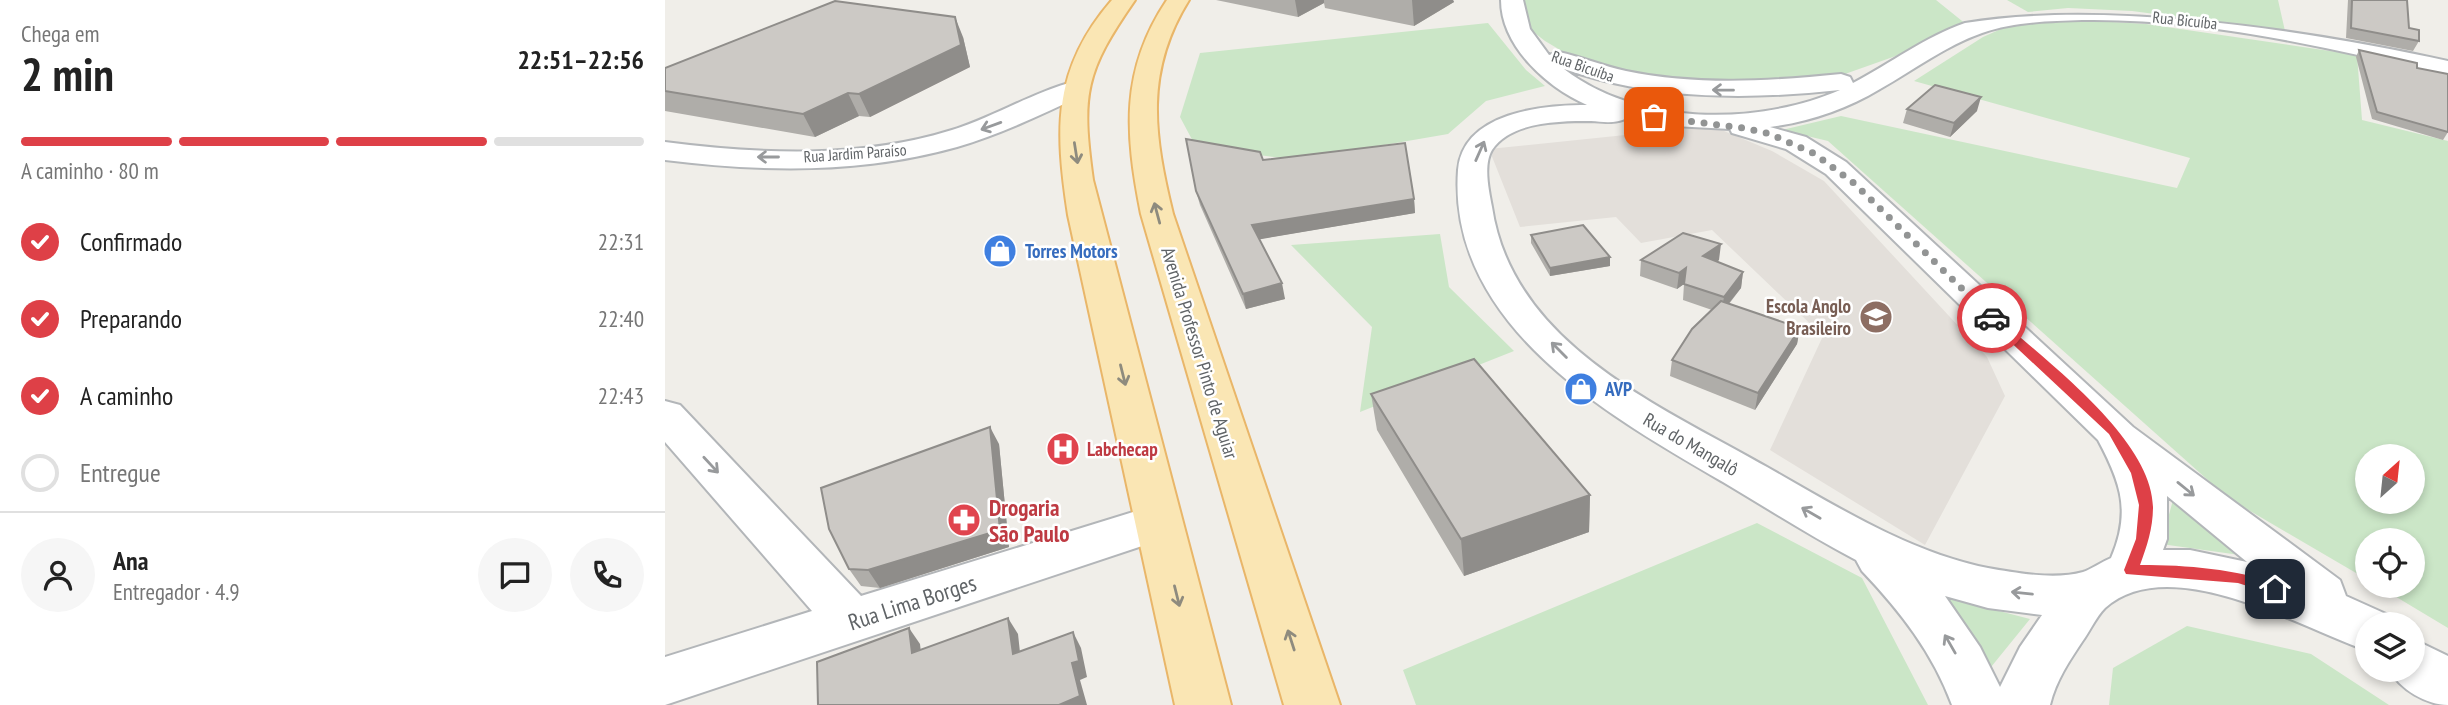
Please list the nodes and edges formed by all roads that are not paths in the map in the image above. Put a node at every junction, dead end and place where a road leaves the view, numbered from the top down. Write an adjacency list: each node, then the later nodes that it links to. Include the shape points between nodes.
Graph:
1 (1124, 0): 8 (main road, via 1097,37)
2 (1178, 0): 27 (main road, Avenida Professor Pinto de Aguiar, one-way to 2, via 1159,221 1143,155 1140,116 1148,70 1157,35)
3 (1512, 0): 4 (street, Rua Bicuíba, via 1515,21)
4 (1530, 46): 7 (street, Rua Bicuíba); 10 (street, Rua Bicuíba, via 1544,65)
5 (2448, 68): 6 (street, Rua Bicuíba, via 2222,24 2091,13 2018,19 1972,29)
6 (1888, 75): 9 (street, Rua Bicuíba); 11 (street, Rua Bicuíba)
7 (1611, 76): 9 (street, Rua Bicuíba, one-way to 7, via 1703,89); 10 (street, via 1588,81)
8 (1076, 89): 14 (street, Rua Jardim Paraíso, one-way to 14, via 985,128 885,153 759,157); 17 (main road, one-way to 17, via 1075,147 1088,229)
9 (1772, 89): 11 (street, via 1800,98)
10 (1581, 93): 12 (street, Rua Bicuíba)
11 (1806, 111): 13 (street, Rua Bicuíba)
12 (1654, 117): 13 (street, Rua Bicuíba); 18 (street, Rua do Mangalô, one-way to 12, via 1611,395 1535,325 1504,290 1487,259 1477,223 1474,168 1477,150 1486,138 1527,119 1553,114)
13 (1711, 122): 16 (street, Rua do Mangalô, via 1770,134 1836,168)
14 (665, 151)
15 (665, 415): 21 (street, one-way to 21)
16 (2114, 431): 19 (street, Rua do Mangalô, via 2138,473 2146,505 2143,539); 20 (street, Rua do Mangalô, one-way to 20)
17 (1159, 522): 21 (street, Rua Lima Borges); 26 (main road, one-way to 26)
18 (1864, 544): 19 (street, Rua do Mangalô, one-way to 18, via 2029,594 1981,587); 28 (street, Rua do Mangalô, one-way to 18, via 1950,642 1918,597)
19 (2111, 581): 22 (street, Rua do Mangalô, via 2190,571 2238,577 2294,595); 29 (street, Rua do Mangalô, via 2053,640 2025,690)
20 (2355, 619)
21 (852, 621): 24 (street, Rua Lima Borges)
22 (2355, 623)
23 (2425, 670): 25 (street)
24 (665, 681)
25 (2448, 686)
26 (1203, 705)
27 (1312, 705)
28 (1980, 705)
29 (2022, 705)

